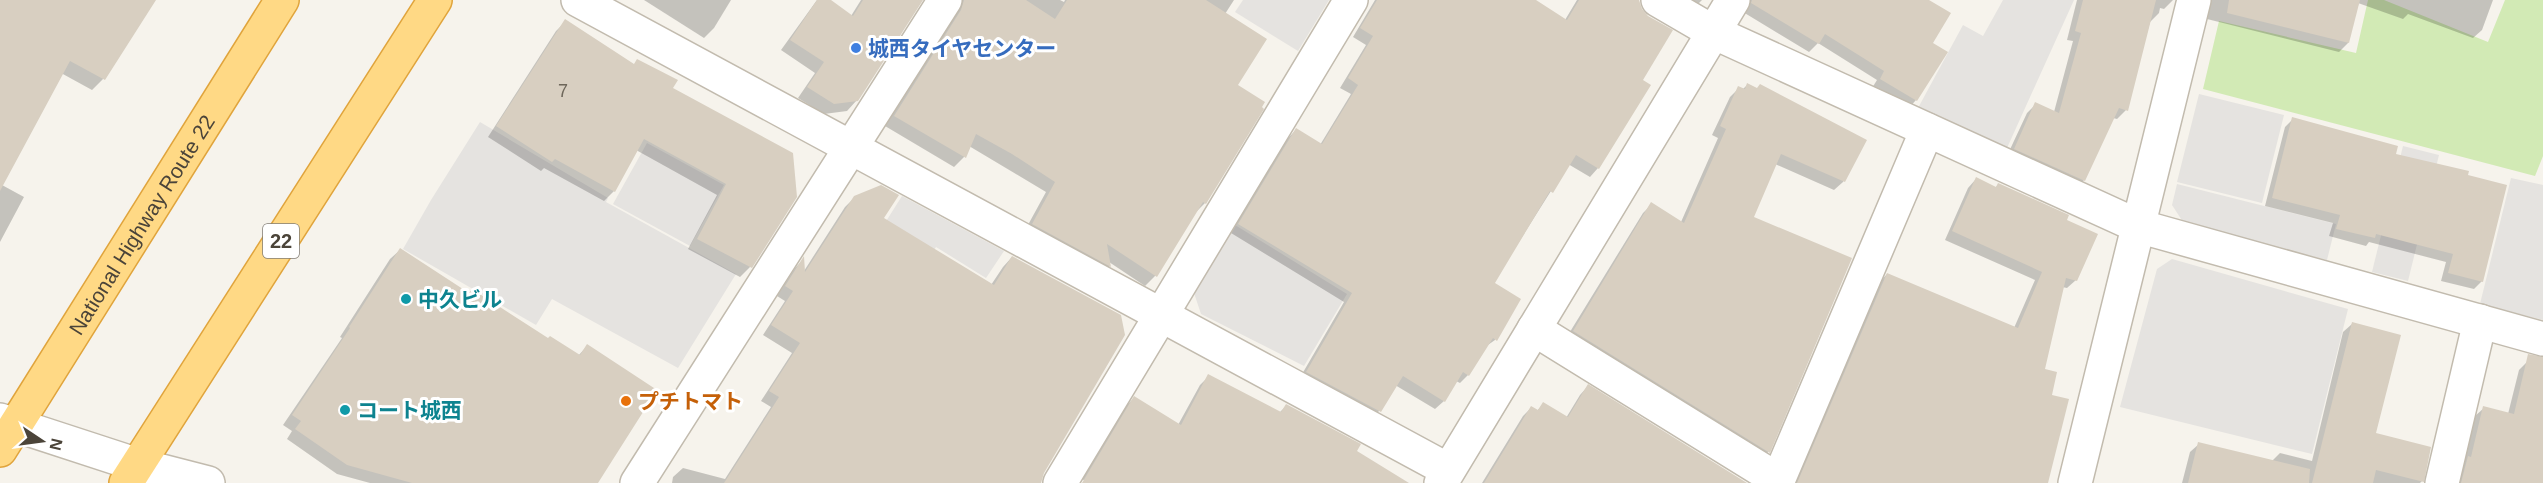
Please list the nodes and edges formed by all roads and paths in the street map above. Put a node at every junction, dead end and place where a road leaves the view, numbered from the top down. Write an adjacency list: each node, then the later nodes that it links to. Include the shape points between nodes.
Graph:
1 (282, 0): 17 (highway, National Highway Route 22)
2 (435, 0): 18 (highway, 22)
3 (578, 0): 11 (street)
4 (945, 0): 11 (street)
5 (1351, 0): 13 (street)
6 (1658, 0): 9 (street)
7 (1733, 0): 9 (street)
8 (2194, 0): 12 (street)
9 (1713, 32): 10 (street); 15 (street)
10 (1927, 130): 12 (street); 20 (street)
11 (851, 149): 13 (street); 22 (street)
12 (2138, 226): 14 (street); 24 (street)
13 (1161, 315): 19 (street); 23 (street)
14 (2481, 321): 16 (street); 25 (street)
15 (1534, 329): 19 (street); 20 (street)
16 (2543, 339)
17 (5, 432): 18 (street)
18 (132, 474): 21 (street)
19 (1444, 477)
20 (1777, 481)
21 (208, 483)
22 (637, 483)
23 (1060, 483)
24 (2075, 483)
25 (2442, 483)

